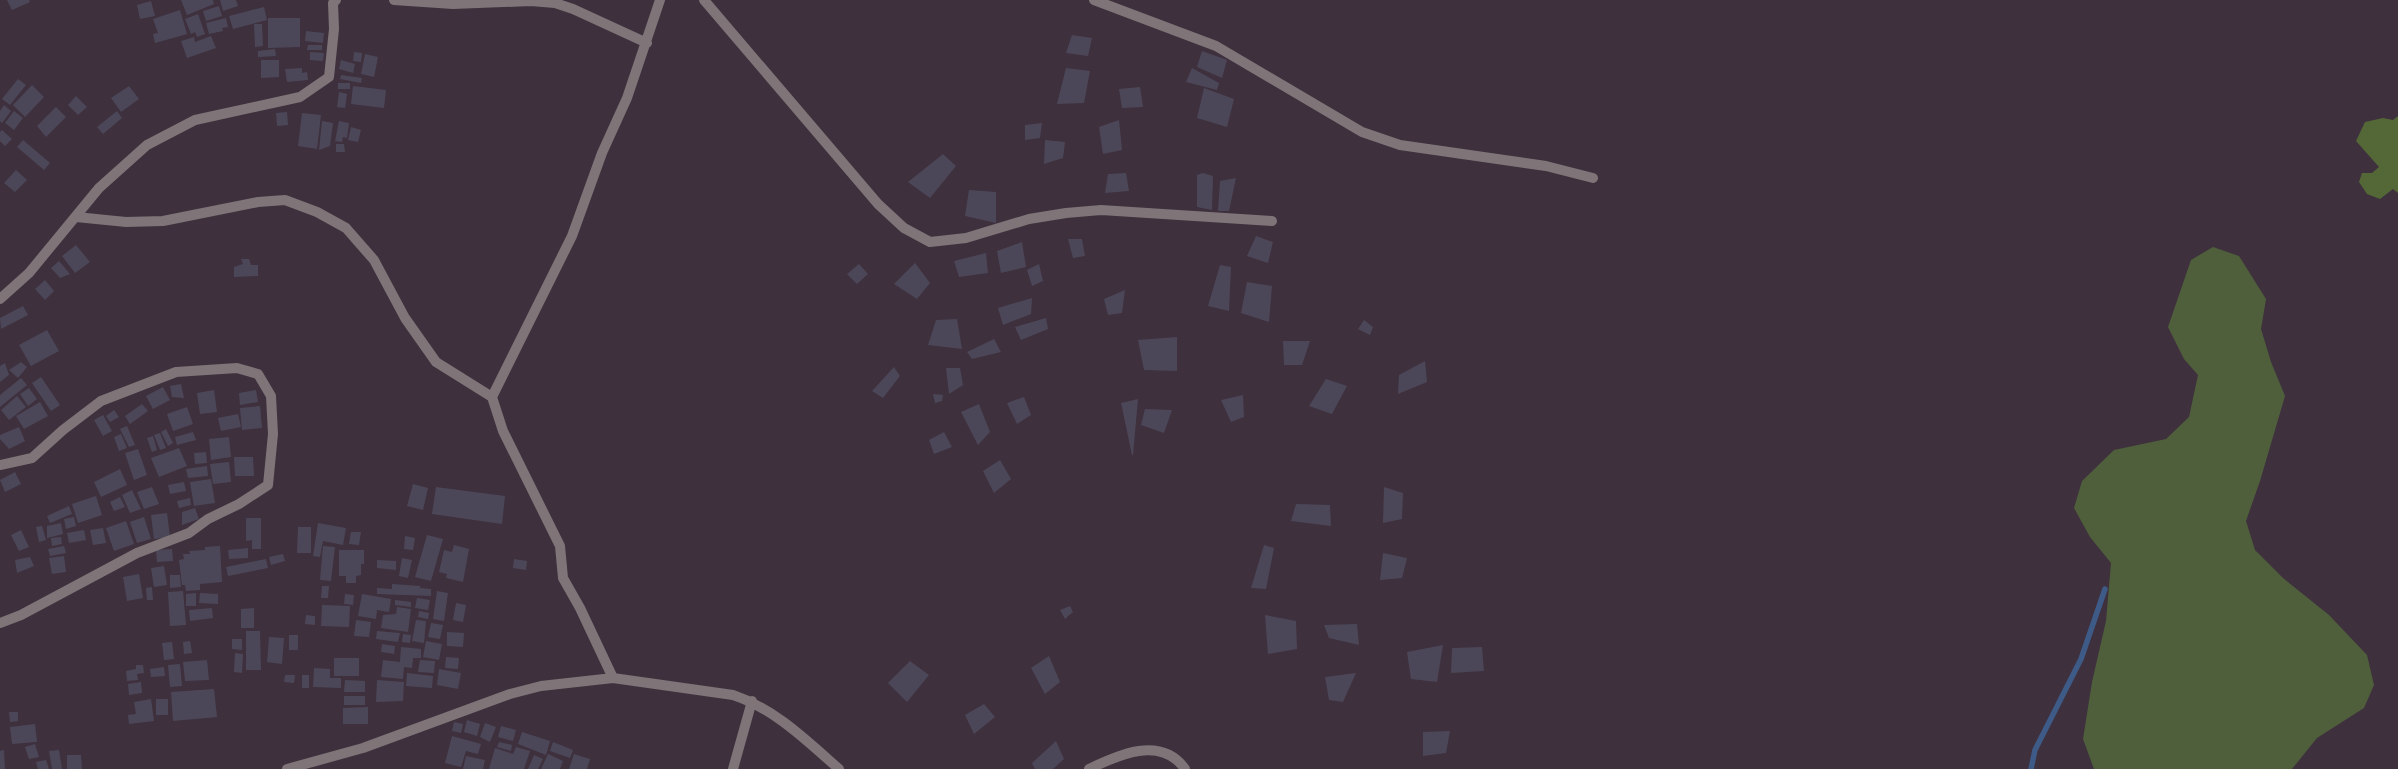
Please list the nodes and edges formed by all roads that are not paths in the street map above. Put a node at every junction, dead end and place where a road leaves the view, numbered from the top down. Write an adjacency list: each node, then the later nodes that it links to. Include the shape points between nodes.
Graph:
1 (336, 0): 8 (street, via 333,3 334,29 328,77 320,85 300,97 195,120 147,145 99,188)
2 (394, 0): 6 (street, via 454,4 554,3 573,8)
3 (660, 0): 6 (street)
4 (704, 0): 9 (street, via 878,204 904,228 930,242 966,238 1029,219 1092,211)
5 (1094, 0): 7 (street, via 1216,46 1362,132 1400,145 1546,166)
6 (647, 43): 11 (street, via 572,236)
7 (1593, 178)
8 (76, 217): 10 (street, via 29,273); 11 (street, via 126,222 163,221 258,202 285,200 317,212 346,228 374,260 405,318 436,362)
9 (1272, 221)
10 (0, 300)
11 (492, 397): 14 (street, via 503,431 560,546 563,578)
12 (0, 465): 13 (street, via 32,458 101,401 176,372 238,368 258,374 271,396 273,434 268,484 239,504 208,518 189,533 138,553)
13 (0, 623)
14 (613, 678): 15 (street, via 733,695); 16 (street, via 541,686 510,694 364,748)
15 (752, 702): 17 (street); 18 (street, via 787,723)
16 (287, 769)
17 (734, 769)
18 (839, 769)
19 (1089, 769): 20 (street, via 1120,754 1149,750 1168,753)
20 (1185, 769)

